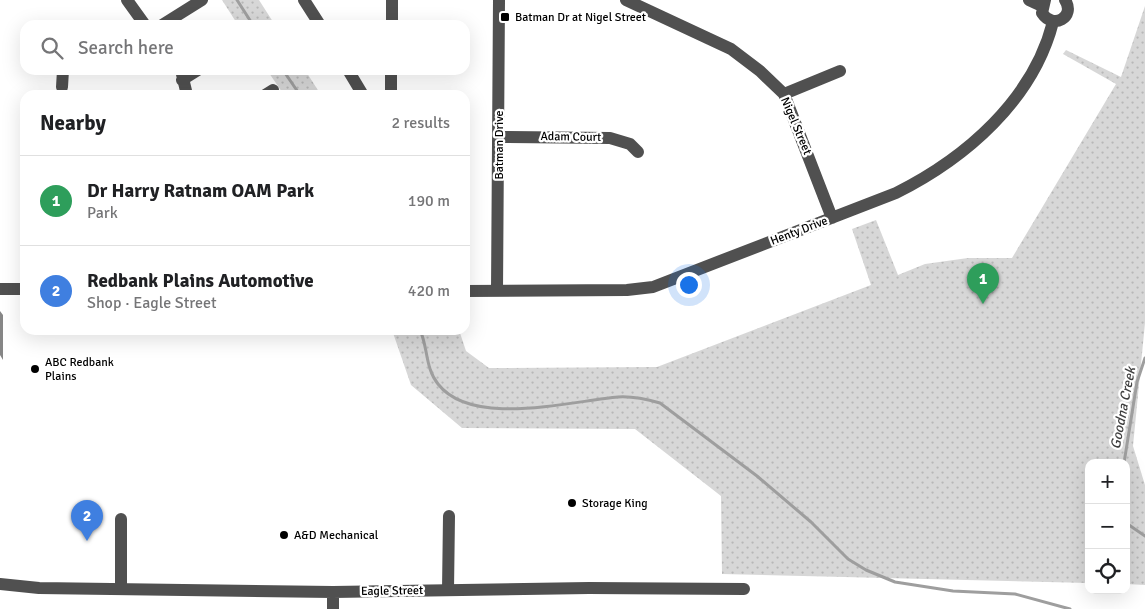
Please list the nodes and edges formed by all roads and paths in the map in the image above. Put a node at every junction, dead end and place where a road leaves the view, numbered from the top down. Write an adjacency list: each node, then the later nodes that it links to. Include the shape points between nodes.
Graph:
1 (127, 0): 10 (street)
2 (202, 0): 11 (street)
3 (304, 0): 12 (street)
4 (392, 0): 13 (street)
5 (499, 0): 25 (street, Batman Drive)
6 (626, 0): 24 (street, Nigel Street, via 731,49)
7 (1029, 0): 9 (street)
8 (1065, 0): 14 (street, via 1067,14 1062,20)
9 (1044, 3): 14 (street, via 1044,16)
10 (142, 20)
11 (170, 20)
12 (317, 20)
13 (392, 20)
14 (1053, 22): 27 (street, Henty Drive, via 1047,44 1028,80 987,130 955,158 918,182)
15 (840, 71): 24 (street)
16 (63, 75): 20 (street)
17 (181, 75): 21 (street)
18 (351, 75): 22 (street)
19 (391, 75): 23 (street)
20 (62, 87)
21 (186, 90)
22 (360, 90)
23 (391, 90)
24 (784, 94): 27 (street, Nigel Street)
25 (500, 137): 26 (street, Adam Court, via 610,138 630,144); 31 (street, Batman Drive)
26 (638, 152)
27 (832, 218): 31 (street, Henty Drive, via 654,287)
28 (0, 289): 29 (street)
29 (20, 289)
30 (470, 290): 31 (street, Henty Drive)
31 (497, 291)
32 (449, 516): 38 (street)
33 (122, 519): 36 (street)
34 (0, 584): 35 (street, Eagle Street)
35 (39, 588): 36 (street, Eagle Street); 39 (street, Eagle Street)
36 (121, 589): 40 (street, Eagle Street)
37 (744, 589): 38 (street, Eagle Street)
38 (448, 590): 40 (street, Eagle Street)
39 (0, 592)
40 (333, 592): 41 (street)
41 (333, 609)

